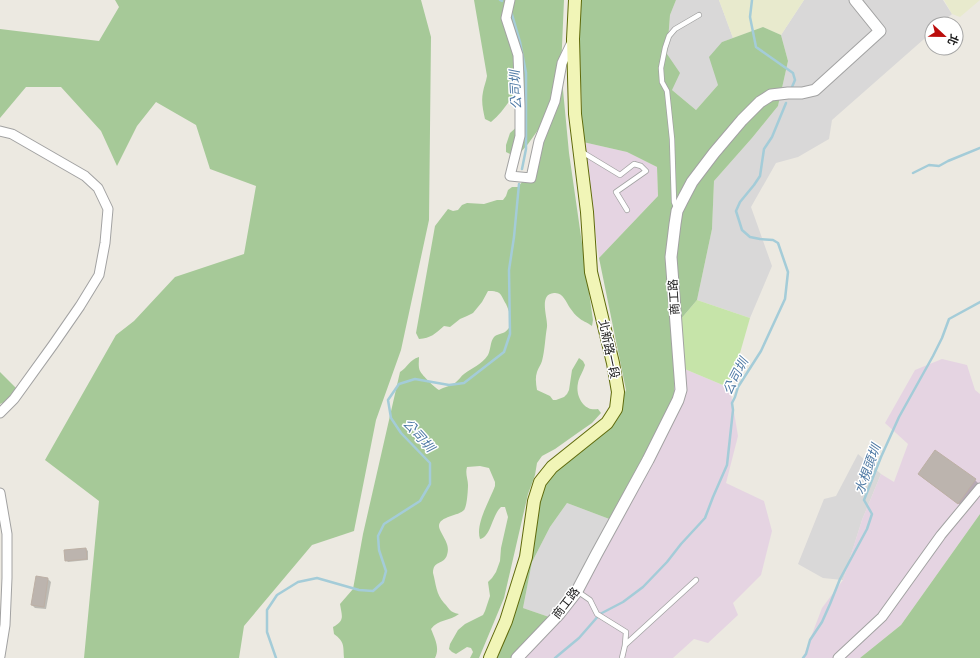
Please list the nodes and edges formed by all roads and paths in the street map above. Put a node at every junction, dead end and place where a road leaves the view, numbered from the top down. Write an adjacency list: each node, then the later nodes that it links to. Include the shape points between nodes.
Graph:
1 (510, 0): 5 (street, via 506,18 518,55 520,136 510,176 531,178 539,141 555,101 562,63)
2 (575, 0): 5 (main road, 北新路一段)
3 (855, 0): 9 (street, 商工路, via 880,31 815,90 771,95 760,102 742,120 692,182)
4 (698, 16): 9 (lane, via 669,36 661,68 662,82 667,91 674,202)
5 (573, 39): 7 (main road, 北新路一段, via 575,114)
6 (0, 132): 10 (street, via 12,134 85,176 98,188 108,209 99,275 14,399)
7 (579, 150): 8 (lane, via 620,175 634,164 646,171 616,192); 17 (main road, 北新路一段, via 591,272 614,363 618,392 616,409 607,424 552,467 540,482 534,501 526,557 506,621)
8 (627, 210)
9 (678, 211): 14 (street, 商工路, via 671,257 681,390 648,460)
10 (0, 413)
11 (980, 488): 20 (street, via 941,535 882,617)
12 (0, 493): 16 (street, via 7,534 7,578)
13 (696, 580): 15 (lane)
14 (577, 591): 15 (lane, via 590,600 597,614 626,632); 18 (street, 商工路)
15 (625, 645): 19 (lane)
16 (0, 656)
17 (490, 658)
18 (517, 658)
19 (622, 658)
20 (838, 658)

